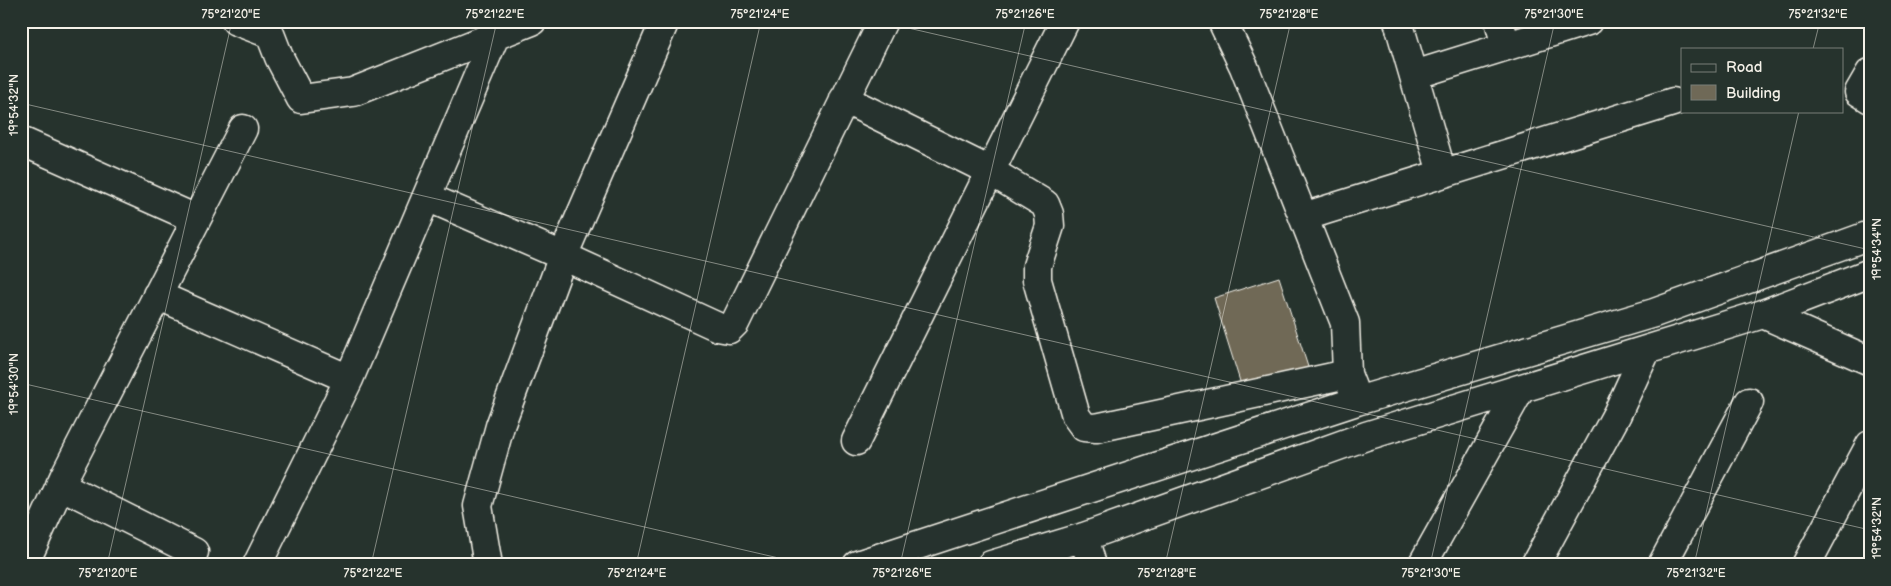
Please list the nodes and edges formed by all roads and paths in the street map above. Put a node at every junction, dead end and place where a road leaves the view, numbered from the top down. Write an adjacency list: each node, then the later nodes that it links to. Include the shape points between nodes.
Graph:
1 (236, 21): 9 (street)
2 (532, 21): 10 (street)
3 (665, 21): 25 (street)
4 (883, 21): 14 (street)
5 (1065, 21): 19 (street)
6 (1222, 21): 22 (street, via 1244,67)
7 (1398, 21): 13 (street)
8 (1588, 21): 11 (street)
9 (267, 28): 10 (street, via 301,99 353,92)
10 (505, 29): 21 (street)
11 (1503, 34): 13 (street)
12 (1870, 73): 15 (street, via 1859,92)
13 (1414, 75): 20 (street)
14 (844, 99): 19 (street); 25 (street, via 735,323 728,329 718,328)
15 (1870, 99)
16 (1673, 102): 20 (street)
17 (243, 129): 23 (street)
18 (21, 141): 23 (street)
19 (990, 171): 31 (street, via 1044,204 1050,214 1050,226 1037,266 1038,280 1076,416 1084,426 1096,428); 37 (street)
20 (1442, 173): 22 (street)
21 (427, 197): 25 (street); 32 (street)
22 (1303, 217): 31 (street, via 1345,322)
23 (196, 218): 27 (street)
24 (1870, 236): 34 (street, via 1654,313)
25 (563, 256): 44 (street, via 500,426 478,506)
26 (1870, 273): 28 (street)
27 (157, 295): 32 (street); 39 (street)
28 (1764, 314): 29 (street); 30 (street)
29 (1646, 351): 33 (street); 49 (street, via 1617,414)
30 (1870, 361)
31 (1347, 374): 34 (street)
32 (350, 379): 43 (street)
33 (1520, 390): 36 (street); 48 (street)
34 (1357, 401): 36 (street); 45 (street)
35 (1749, 402): 50 (street)
36 (1366, 436): 40 (street)
37 (856, 441)
38 (1870, 445): 51 (street)
39 (60, 485): 41 (street); 42 (street)
40 (1084, 537): 46 (street); 47 (street)
41 (194, 552)
42 (24, 565)
43 (257, 565)
44 (488, 565)
45 (858, 565)
46 (991, 565)
47 (1092, 565)
48 (1422, 565)
49 (1535, 565)
50 (1662, 565)
51 (1806, 565)

